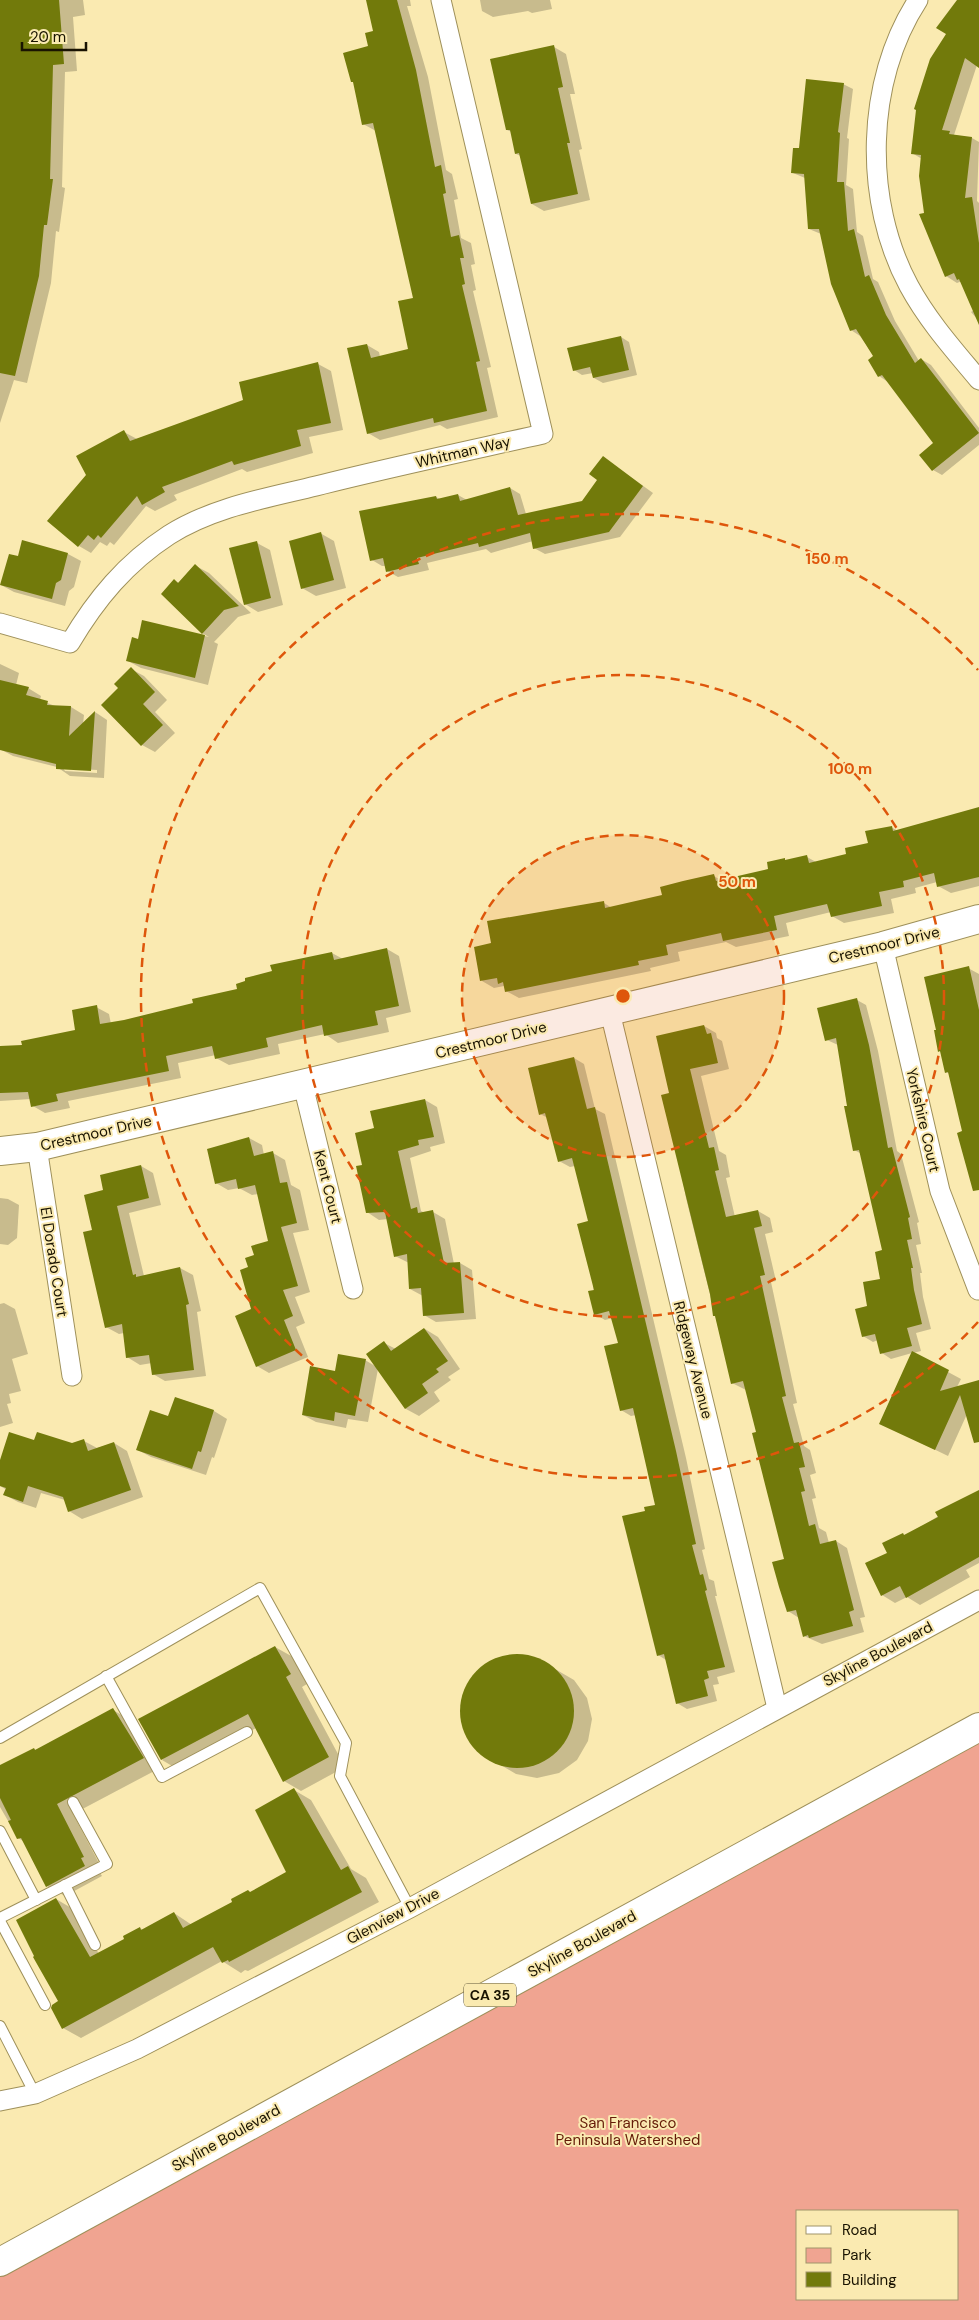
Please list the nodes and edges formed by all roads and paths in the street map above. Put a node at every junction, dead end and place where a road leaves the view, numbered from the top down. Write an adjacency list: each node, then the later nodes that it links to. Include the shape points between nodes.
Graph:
1 (441, 0): 4 (street, Whitman Way, via 542,434 346,478 209,515 170,534 135,560 109,585 70,643)
2 (918, 0): 3 (street, via 896,46 880,96 877,141 880,191 890,240 909,286 938,330)
3 (979, 380)
4 (0, 623)
5 (979, 919): 6 (main road, Crestmoor Drive)
6 (883, 946): 7 (main road, Crestmoor Drive); 12 (street, Yorkshire Court, via 940,1191)
7 (610, 1012): 8 (main road, Crestmoor Drive); 16 (street, Ridgeway Avenue)
8 (303, 1085): 9 (main road, Crestmoor Drive); 11 (street, Kent Court)
9 (37, 1147): 10 (main road, Crestmoor Drive); 13 (street, El Dorado Court)
10 (0, 1151)
11 (353, 1289)
12 (978, 1290)
13 (72, 1376)
14 (979, 1600): 16 (street, Skyline Boulevard)
15 (106, 1676): 18 (lane, via 162,1777); 19 (lane); 24 (lane, via 260,1588 346,1743 340,1776)
16 (777, 1708): 24 (street, Glenview Drive)
17 (979, 1727): 31 (main road, Skyline Boulevard / CA 35)
18 (247, 1732)
19 (0, 1738)
20 (73, 1802): 22 (lane, via 107,1864)
21 (0, 1830): 23 (lane)
22 (66, 1885): 23 (lane); 26 (lane)
23 (36, 1900): 25 (lane)
24 (410, 1908): 29 (street, Glenview Drive, via 137,2049)
25 (0, 1920): 27 (lane)
26 (95, 1945)
27 (45, 2005)
28 (0, 2026): 29 (lane)
29 (35, 2094): 30 (street, Glenview Drive)
30 (0, 2101)
31 (0, 2262)

